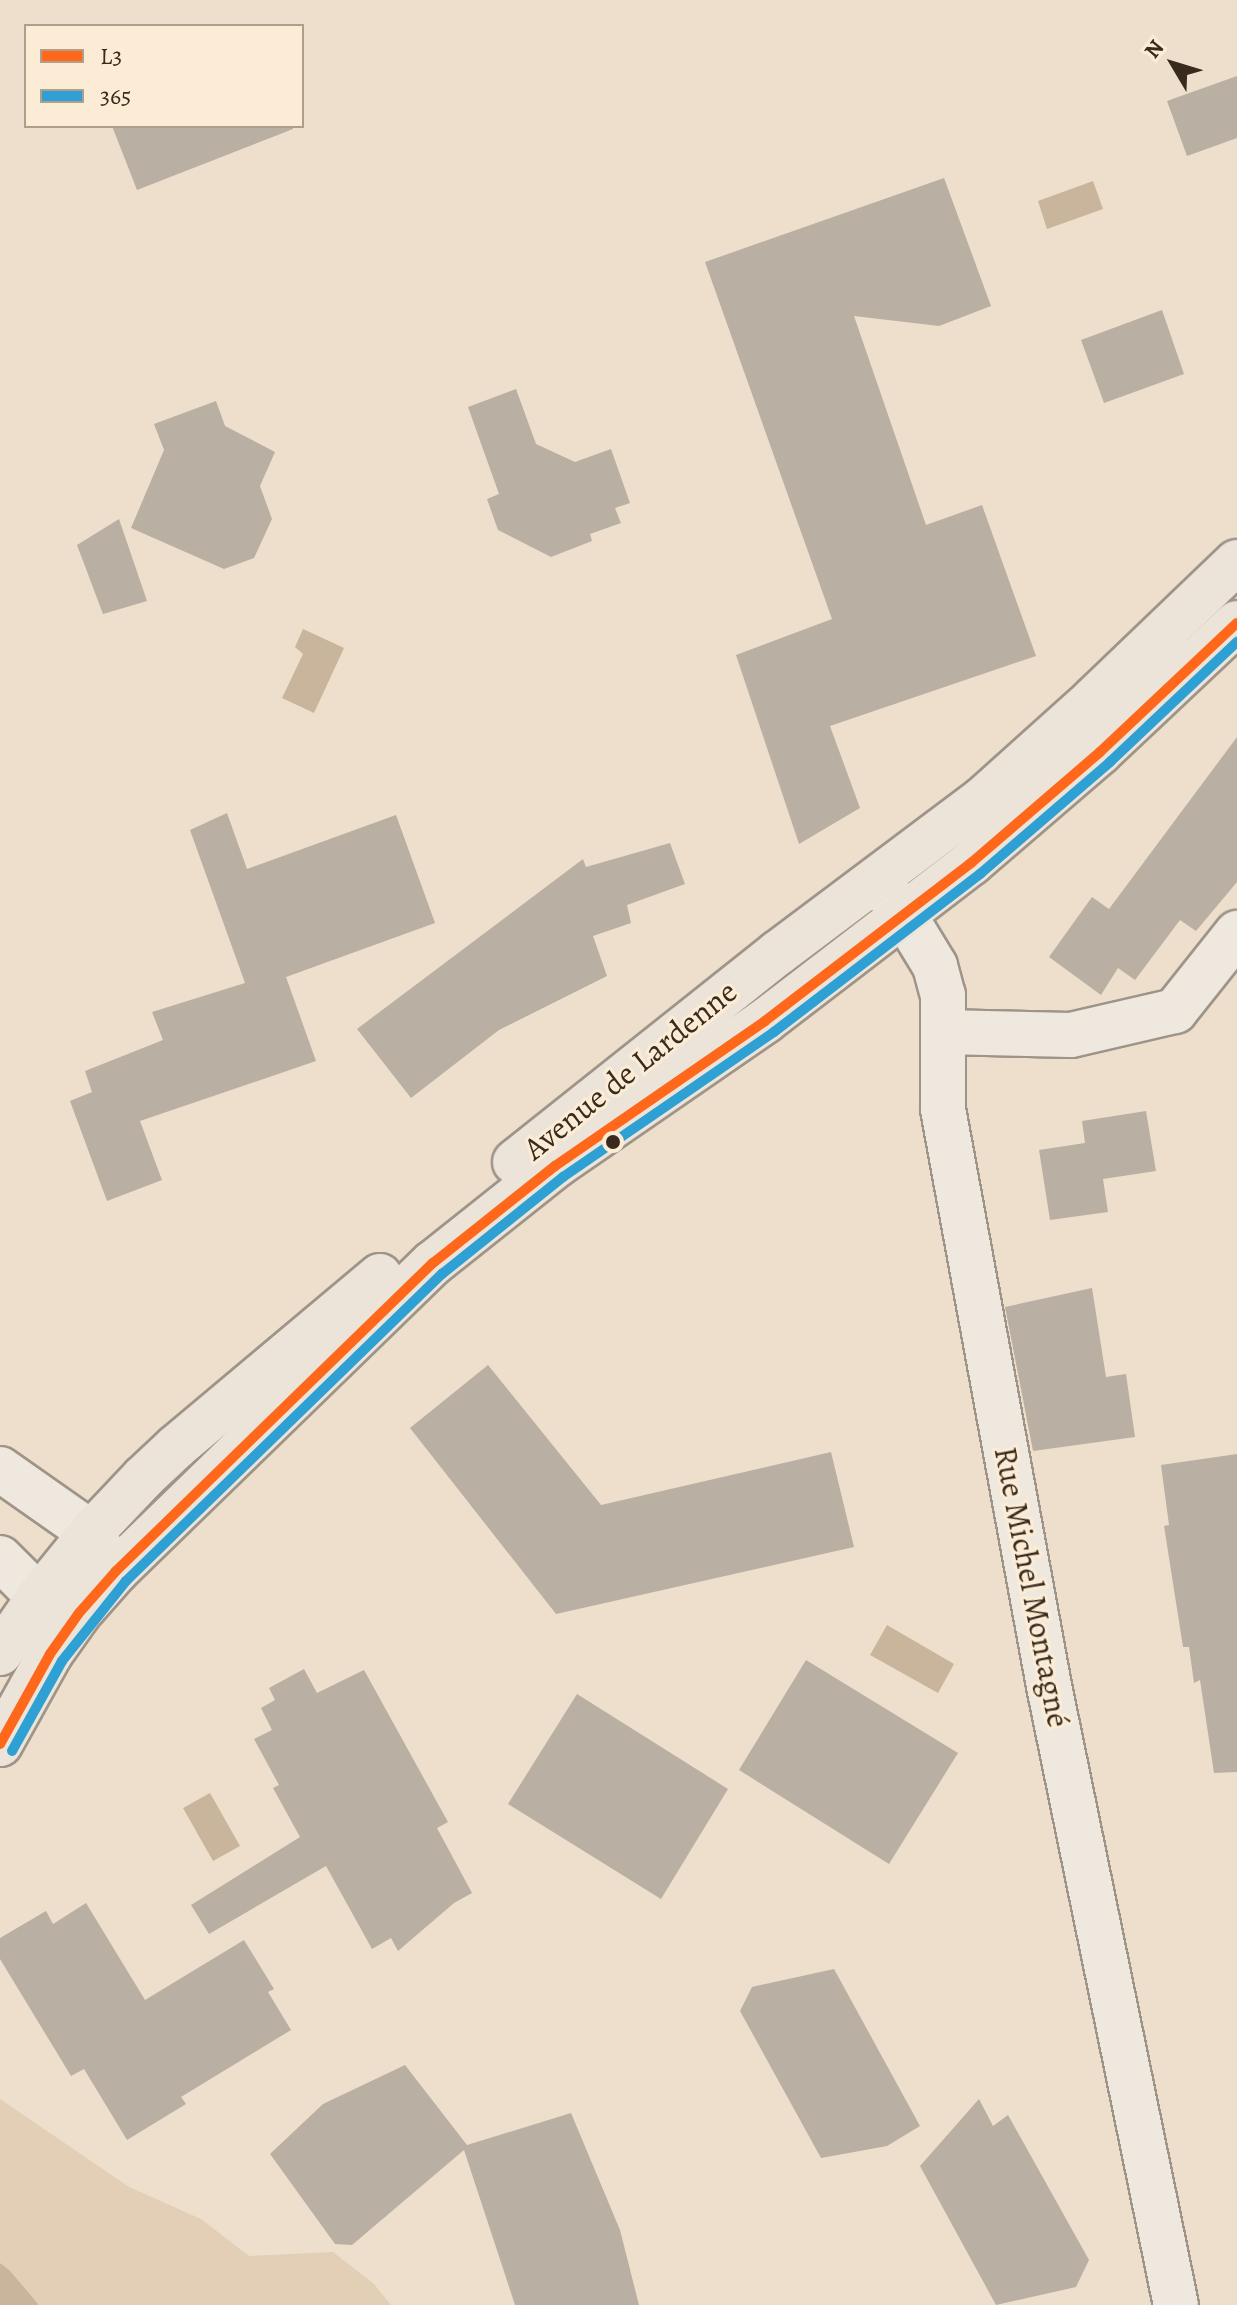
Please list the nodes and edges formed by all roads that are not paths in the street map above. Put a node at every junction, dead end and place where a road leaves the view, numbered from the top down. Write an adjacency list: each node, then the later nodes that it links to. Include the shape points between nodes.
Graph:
1 (1237, 562): 3 (main road, Avenue de Lardenne, via 982,800)
2 (1237, 623): 4 (main road, Avenue de Lardenne, via 1100,752)
3 (878, 881): 4 (street, Rue Michel Montagné); 8 (main road, Avenue de Lardenne, via 537,1143 176,1447)
4 (904, 915): 6 (street, Rue Michel Montagné, via 935,966 943,995); 10 (main road, Avenue de Lardenne, via 765,1021 555,1166 433,1263)
5 (1237, 933): 6 (street, via 1175,1011 1071,1035)
6 (943, 1032): 15 (street, Rue Michel Montagné, via 943,1109 1049,1686)
7 (0, 1469): 8 (street)
8 (91, 1533): 10 (street); 11 (main road, Avenue de Lardenne)
9 (0, 1558): 11 (street)
10 (116, 1571): 12 (main road, Avenue de Lardenne)
11 (39, 1597): 12 (street); 13 (main road, Avenue de Lardenne)
12 (79, 1613): 14 (main road, Avenue de Lardenne)
13 (0, 1653)
14 (0, 1744)
15 (1176, 2305)

